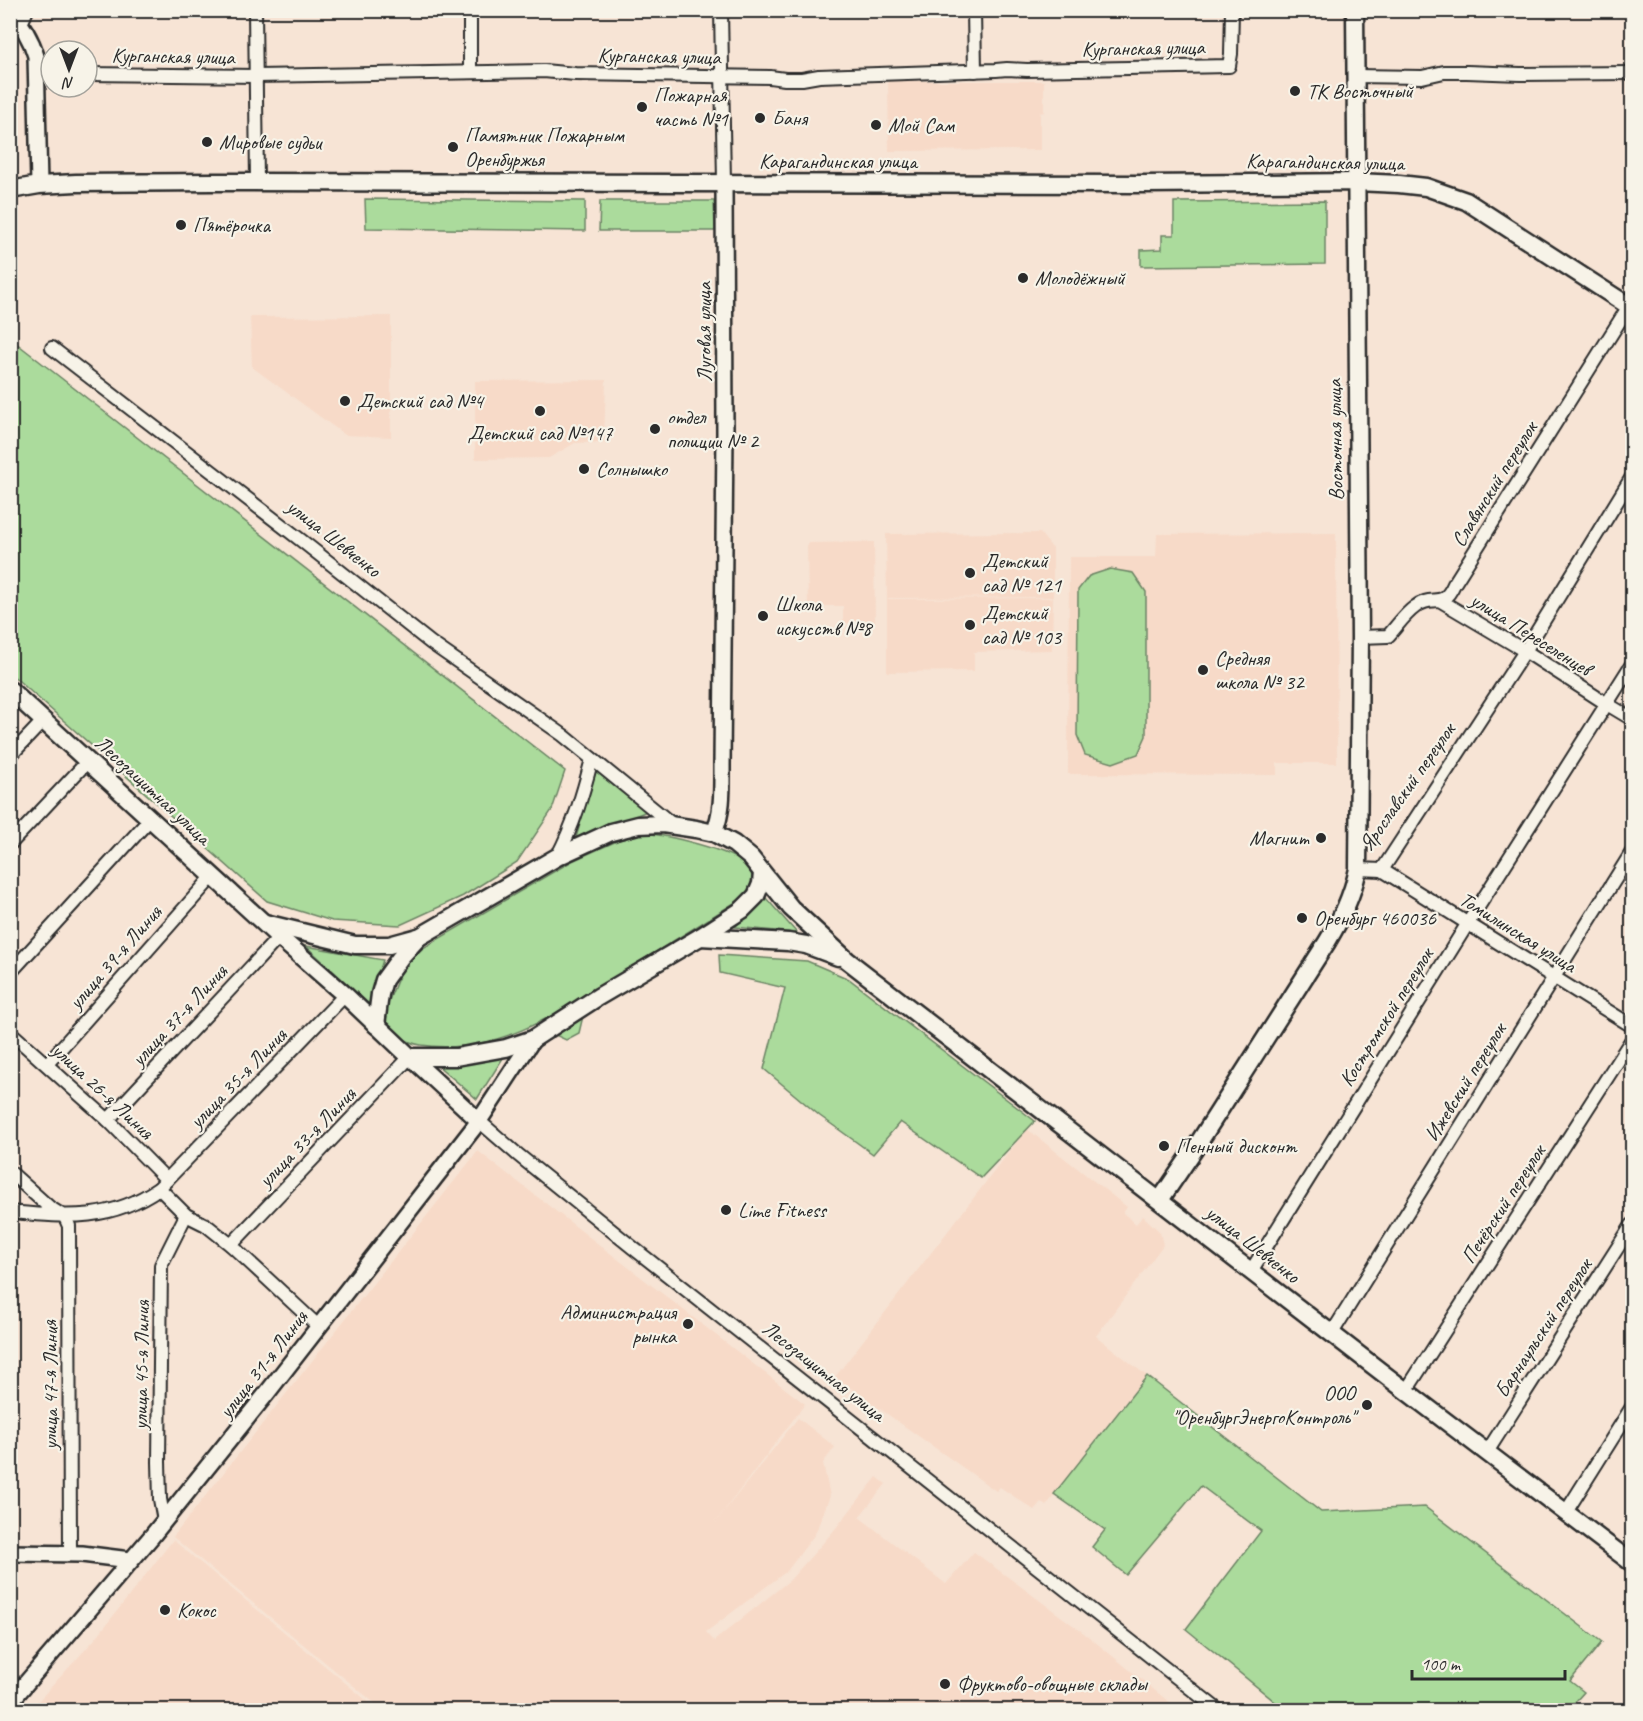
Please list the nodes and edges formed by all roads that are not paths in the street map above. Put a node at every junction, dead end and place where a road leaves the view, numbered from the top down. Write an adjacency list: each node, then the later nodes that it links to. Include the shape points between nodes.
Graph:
1 (255, 10): 14 (street)
2 (470, 10): 10 (street)
3 (721, 10): 16 (street, Луговая улица)
4 (974, 10): 11 (street)
5 (1232, 10): 11 (street, Курганская улица, via 1229,66)
6 (1355, 10): 15 (main road, Восточная улица)
7 (10, 12): 8 (street)
8 (24, 17): 9 (street)
9 (39, 63)
10 (470, 71): 14 (street, Курганская улица); 16 (street, Курганская улица)
11 (975, 71): 16 (street, Курганская улица, via 785,79)
12 (1632, 73): 15 (street, via 1444,72 1422,77)
13 (99, 74): 14 (street, Курганская улица)
14 (256, 76): 18 (street)
15 (1355, 76): 19 (main road, Восточная улица)
16 (723, 77): 20 (street, Луговая улица)
17 (43, 99): 21 (street)
18 (257, 182): 20 (main road, Карагандинская улица); 21 (main road, Карагандинская улица)
19 (1356, 182): 20 (main road, Карагандинская улица); 23 (main road, Карагандинская улица, via 1426,187 1466,201); 27 (main road, Восточная улица)
20 (724, 183): 39 (street, Луговая улица, via 722,766 721,806)
21 (39, 185): 22 (main road, Карагандинская улица)
22 (10, 190)
23 (1631, 307): 26 (street, Славянский переулок, via 1450,594)
24 (52, 348): 35 (street, улица Шевченко, via 431,643)
25 (1632, 477): 28 (street, Ярославский переулок)
26 (1441, 601): 27 (street, via 1415,606 1388,636); 28 (street, улица Переселенцев)
27 (1360, 637): 43 (main road, Восточная улица)
28 (1525, 651): 31 (street, улица Переселенцев); 44 (street, Ярославский переулок)
29 (1632, 664): 31 (street, Костромской переулок)
30 (10, 690): 33 (main road, Лесозащитная улица)
31 (1607, 704): 32 (street, улица Переселенцев); 48 (street, Костромской переулок)
32 (1632, 719)
33 (44, 720): 34 (street); 36 (main road, Лесозащитная улица)
34 (10, 756)
35 (592, 759): 38 (street, улица Шевченко); 42 (street, via 581,801)
36 (88, 761): 37 (main road, Лесозащитная улица); 40 (street)
37 (151, 818): 46 (main road, Лесозащитная улица); 53 (street)
38 (673, 825): 39 (main road); 42 (main road, via 626,827)
39 (714, 833): 45 (main road, улица Шевченко, via 752,858)
40 (10, 844)
41 (1632, 852): 54 (street, Ижевский переулок)
42 (557, 857): 50 (main road)
43 (1358, 869): 44 (street, Ярославский переулок); 67 (main road, Ярославский переулок, via 1346,908 1327,942)
44 (1383, 870): 48 (street, Томилинская улица)
45 (762, 873): 51 (main road, via 752,901); 52 (main road, улица Шевченко, via 790,908)
46 (213, 876): 47 (main road, Лесозащитная улица); 62 (street, улица 39-я Линия)
47 (264, 922): 49 (main road, Лесозащитная улица); 50 (main road, Лесозащитная улица, via 355,945 389,945)
48 (1468, 923): 54 (street, Томилинская улица); 73 (street, Костромской переулок)
49 (279, 937): 55 (main road, Лесозащитная улица); 63 (street, улица 37-я Линия)
50 (419, 937): 56 (main road, via 384,980)
51 (700, 937): 52 (main road, улица Шевченко, via 788,942); 59 (main road)
52 (847, 960): 67 (main road, улица Шевченко)
53 (10, 974)
54 (1553, 977): 57 (street, Томилинская улица); 75 (street, Ижевский переулок)
55 (345, 994): 56 (main road, Лесозащитная улица); 66 (street, улица 35-я Линия)
56 (376, 1024): 61 (main road, Лесозащитная улица)
57 (1632, 1026)
58 (10, 1032): 62 (street, улица 26-я Линия)
59 (533, 1039): 61 (main road, via 456,1057); 64 (street, улица 31-я Линия)
60 (1632, 1039): 76 (street, Печёрский переулок)
61 (410, 1057): 64 (street, Лесозащитная улица); 72 (street, улица 33-я Линия)
62 (46, 1064): 63 (street, улица 26-я Линия)
63 (108, 1120): 66 (street, улица 26-я Линия)
64 (479, 1121): 74 (street, улица 31-я Линия); 86 (street, Лесозащитная улица, via 632,1247)
65 (10, 1172): 70 (street)
66 (163, 1184): 69 (street, улица 26-я Линия); 70 (street, улица 35-я Линия, via 143,1199 121,1208)
67 (1160, 1200): 73 (main road, улица Шевченко)
68 (10, 1212): 70 (street, улица 35-я Линия)
69 (186, 1215): 72 (street, улица 26-я Линия); 80 (street, улица 45-я Линия, via 161,1265 159,1462)
70 (65, 1217): 82 (street, улица 47-я Линия, via 69,1226)
71 (1632, 1225): 78 (street, Барнаульский переулок)
72 (231, 1245): 74 (street, улица 26-я Линия)
73 (1251, 1271): 75 (main road, улица Шевченко)
74 (319, 1327): 80 (street, улица 31-я Линия)
75 (1332, 1333): 76 (main road, улица Шевченко)
76 (1406, 1391): 78 (main road, улица Шевченко)
77 (1632, 1407): 79 (street)
78 (1486, 1452): 79 (main road, улица Шевченко)
79 (1566, 1512): 84 (main road, улица Шевченко)
80 (164, 1521): 83 (street, улица 31-я Линия)
81 (10, 1553): 82 (street)
82 (70, 1554): 83 (street)
83 (130, 1560): 85 (street, улица 31-я Линия)
84 (1632, 1563)
85 (10, 1702)
86 (1218, 1710)

